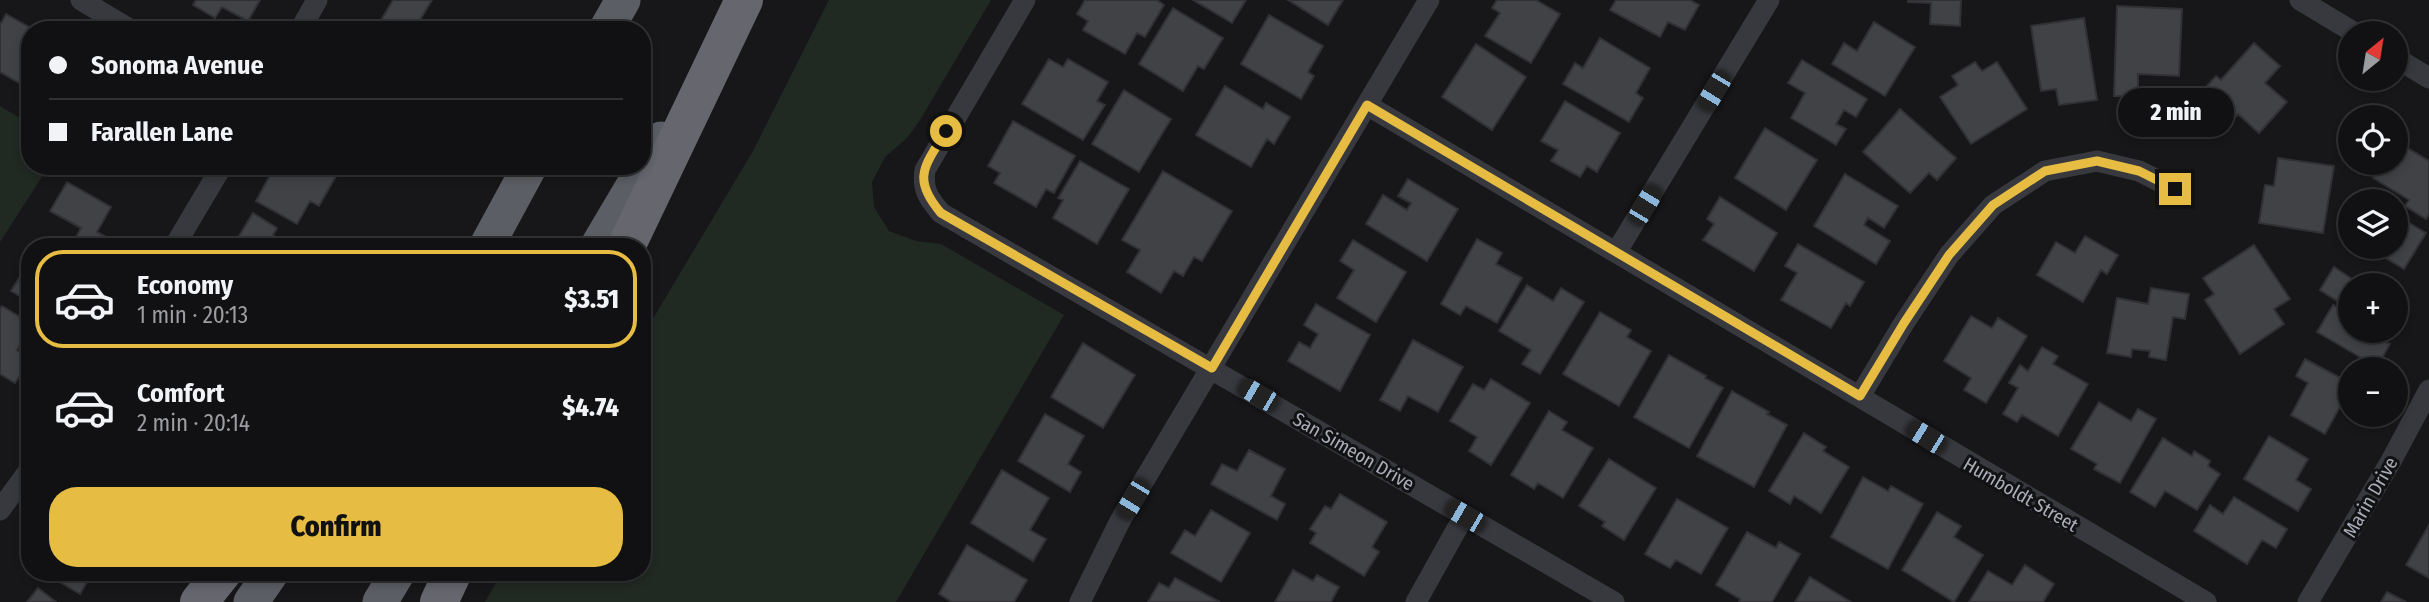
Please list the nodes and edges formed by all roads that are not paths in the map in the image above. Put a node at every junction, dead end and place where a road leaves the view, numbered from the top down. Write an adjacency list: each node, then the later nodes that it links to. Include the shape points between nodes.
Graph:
1 (81, 0): 9 (street)
2 (317, 0): 10 (street)
3 (623, 0): 11 (highway)
4 (744, 0): 16 (highway); 24 (highway)
5 (1025, 0): 26 (street, San Simeon Drive, via 932,155 922,185 941,213)
6 (1429, 0): 15 (street)
7 (1769, 0): 25 (street)
8 (2300, 0): 12 (street)
9 (116, 21)
10 (305, 21)
11 (611, 21)
12 (2338, 23)
13 (2408, 65): 14 (street)
14 (2429, 78)
15 (1367, 105): 25 (street, Humboldt Street); 26 (street)
16 (651, 156)
17 (217, 175): 21 (street)
18 (525, 175): 22 (highway)
19 (640, 175): 23 (highway)
20 (2175, 189): 28 (street, via 2139,171 2097,161 2045,171 1993,205 1949,255)
21 (179, 238)
22 (491, 238)
23 (602, 238)
24 (630, 238)
25 (1617, 251): 28 (street, Humboldt Street)
26 (1212, 368): 31 (street, San Simeon Drive); 40 (street, via 1120,521)
27 (2429, 390): 44 (street, Marin Drive)
28 (1860, 396): 43 (street, Humboldt Street)
29 (21, 481): 30 (street)
30 (0, 510)
31 (1465, 516): 41 (street); 42 (street, San Simeon Drive)
32 (216, 581): 36 (highway)
33 (266, 581): 37 (highway)
34 (393, 581): 38 (highway)
35 (449, 581): 39 (highway)
36 (199, 602)
37 (251, 602)
38 (380, 602)
39 (439, 602)
40 (1080, 602)
41 (1416, 602)
42 (1614, 602)
43 (2206, 602)
44 (2308, 602)

